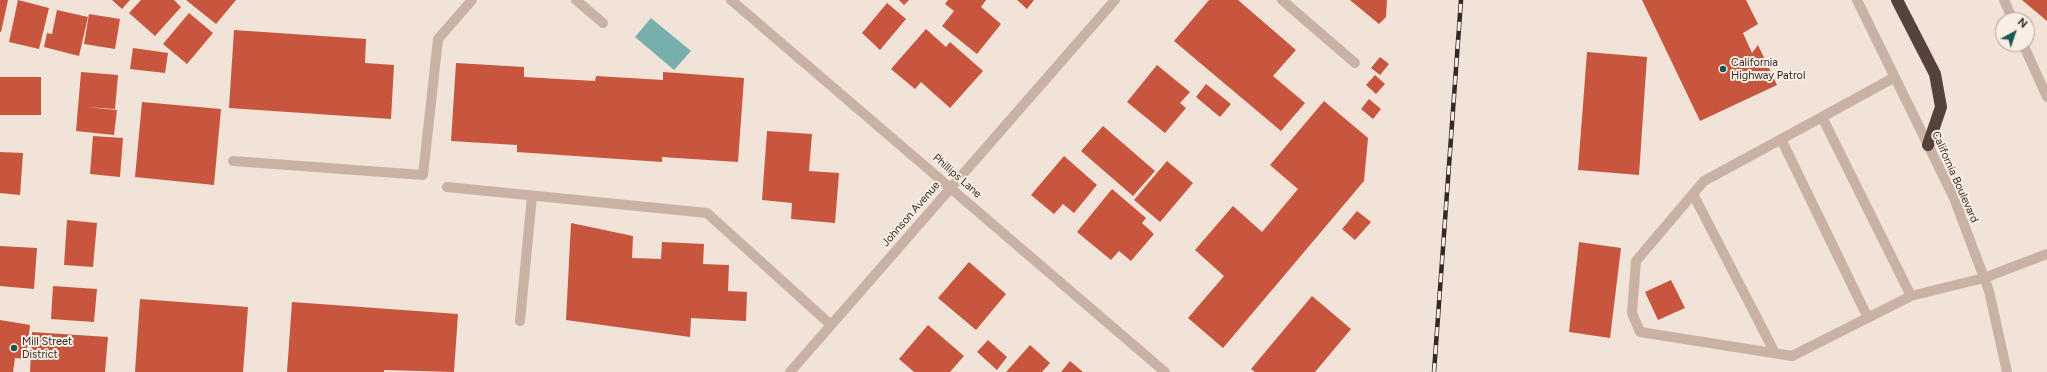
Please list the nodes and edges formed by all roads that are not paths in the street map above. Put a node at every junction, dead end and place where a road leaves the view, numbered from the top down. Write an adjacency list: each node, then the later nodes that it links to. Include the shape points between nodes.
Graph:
1 (472, 0): 18 (street, via 438,39 423,174)
2 (576, 0): 10 (street)
3 (731, 0): 19 (street, Phillips Lane)
4 (1115, 0): 19 (street, Johnson Avenue)
5 (1282, 0): 12 (street)
6 (1857, 0): 13 (street, California Boulevard)
7 (1897, 0): 17 (highway, via 1935,74 1941,107)
8 (2004, 0): 9 (street)
9 (2009, 12)
10 (603, 23)
11 (2027, 52): 14 (street)
12 (1355, 63)
13 (1895, 77): 15 (street); 17 (street, California Boulevard)
14 (2047, 97)
15 (1822, 117): 16 (street); 25 (street)
16 (1781, 139): 21 (street, via 1704,181); 26 (street)
17 (1928, 145): 24 (street, California Boulevard, via 1954,198)
18 (233, 161)
19 (951, 187): 28 (street, Johnson Avenue); 31 (street, Phillips Lane)
20 (447, 188): 22 (street)
21 (1693, 194): 29 (street); 29 (street, via 1636,261 1632,313 1640,332)
22 (532, 196): 27 (street); 28 (street, via 707,213)
23 (2047, 254): 24 (street)
24 (1984, 278): 25 (street); 32 (street, California Boulevard)
25 (1911, 296): 26 (street)
26 (1868, 318): 29 (street, via 1792,356)
27 (520, 321)
28 (831, 325): 30 (street, Johnson Avenue)
29 (1775, 353)
30 (790, 372)
31 (1165, 372)
32 (2007, 372)

